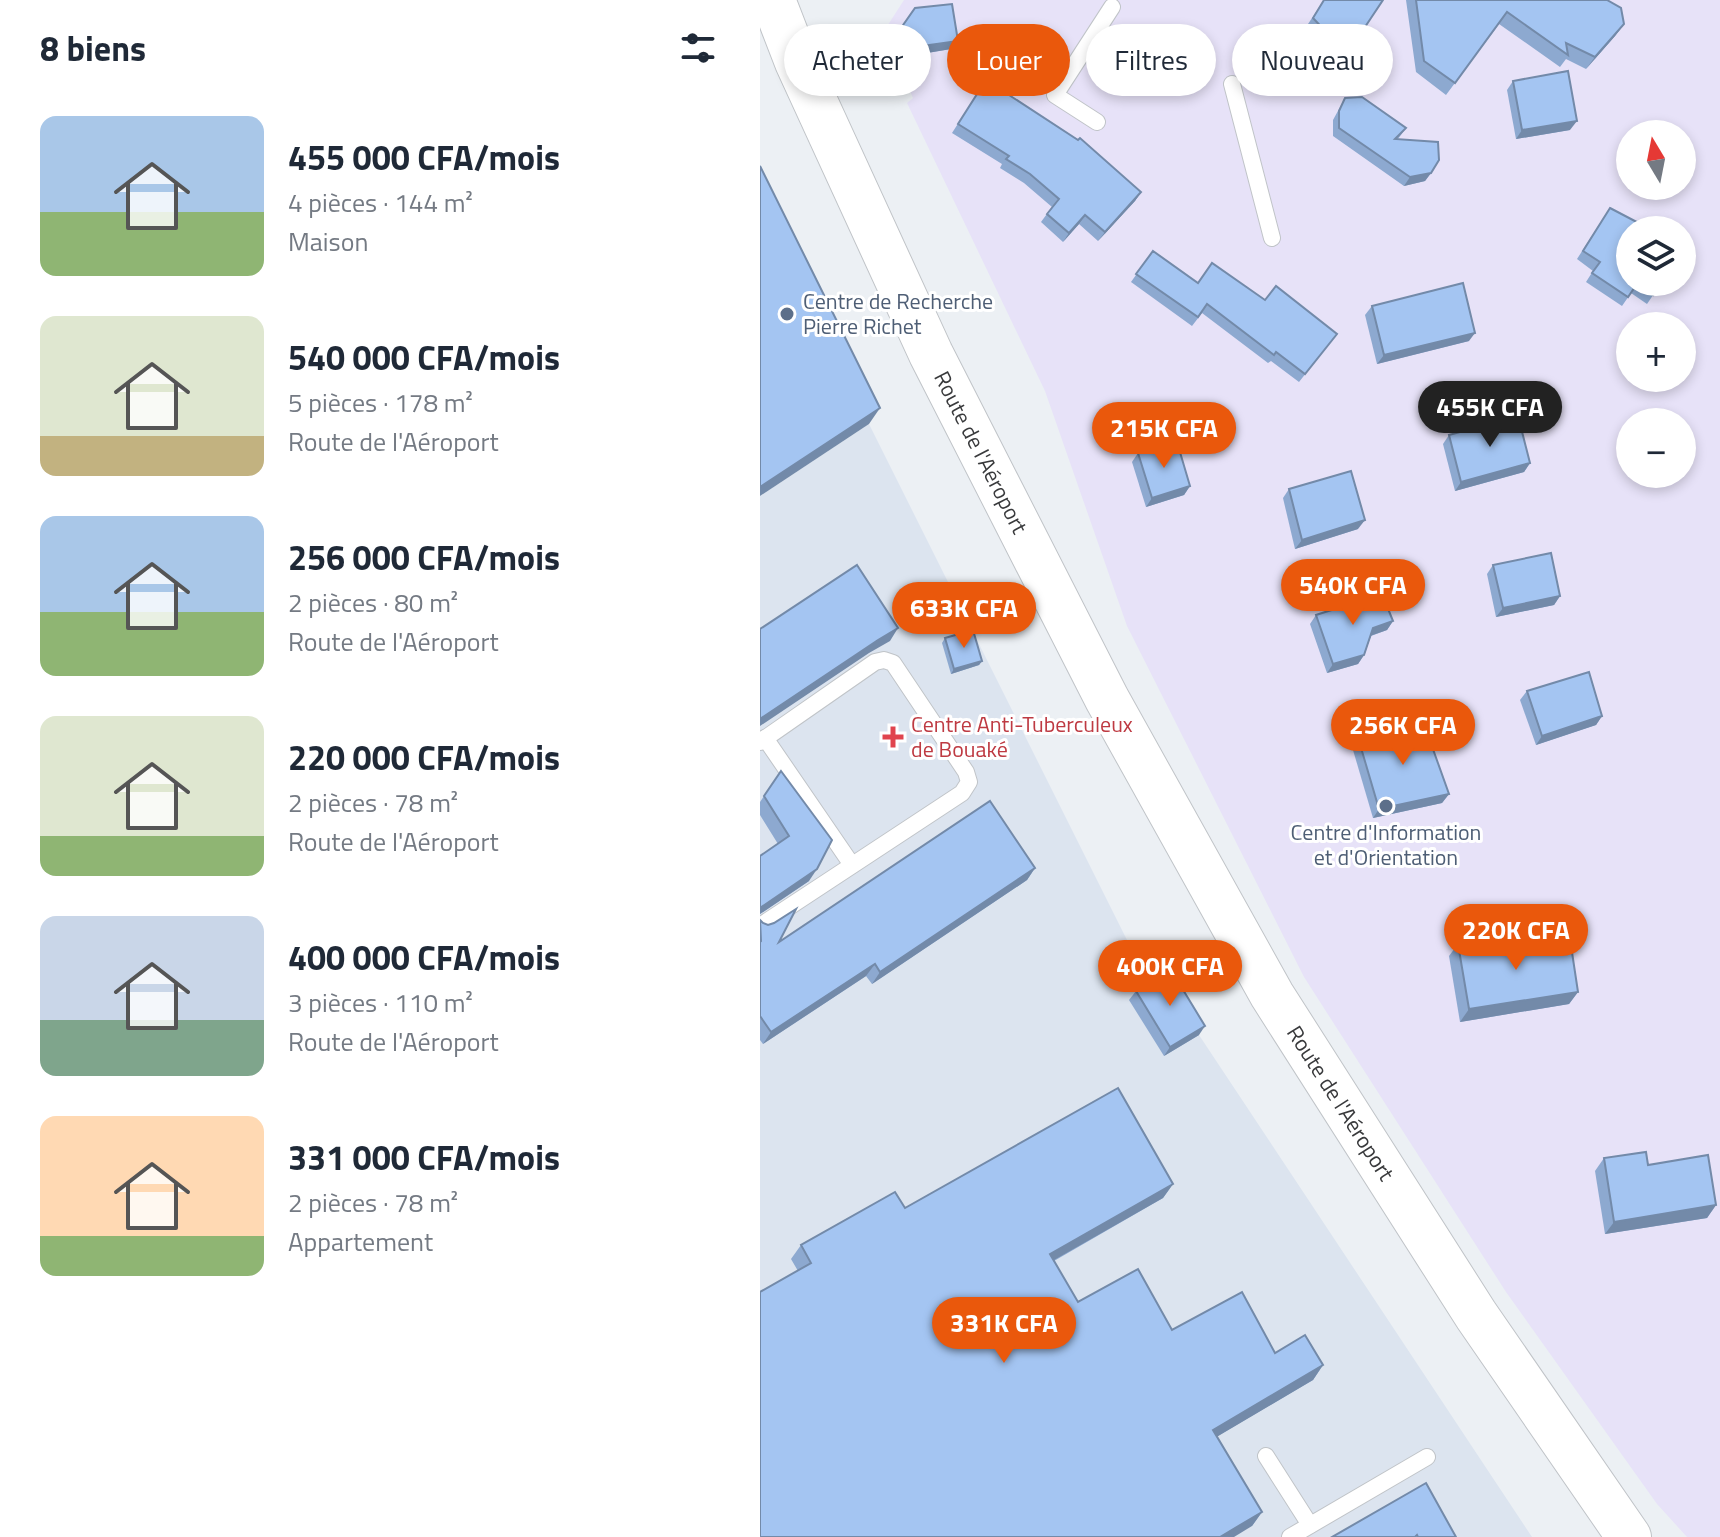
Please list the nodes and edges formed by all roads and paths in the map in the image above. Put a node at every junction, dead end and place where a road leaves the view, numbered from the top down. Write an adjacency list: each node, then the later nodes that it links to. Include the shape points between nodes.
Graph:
1 (773, 0): 13 (main road, Route de l'Aéroport, via 931,354 1107,699 1272,995 1476,1315)
2 (1112, 7): 4 (lane, via 1055,95)
3 (1235, 96): 5 (lane)
4 (1097, 122)
5 (1272, 238)
6 (763, 740): 7 (lane); 7 (lane, via 875,662 893,663 969,782 962,793)
7 (852, 865): 8 (lane)
8 (760, 926)
9 (1266, 1456): 11 (lane)
10 (1427, 1457): 11 (lane)
11 (1310, 1525): 12 (lane)
12 (1290, 1537)
13 (1629, 1537)

